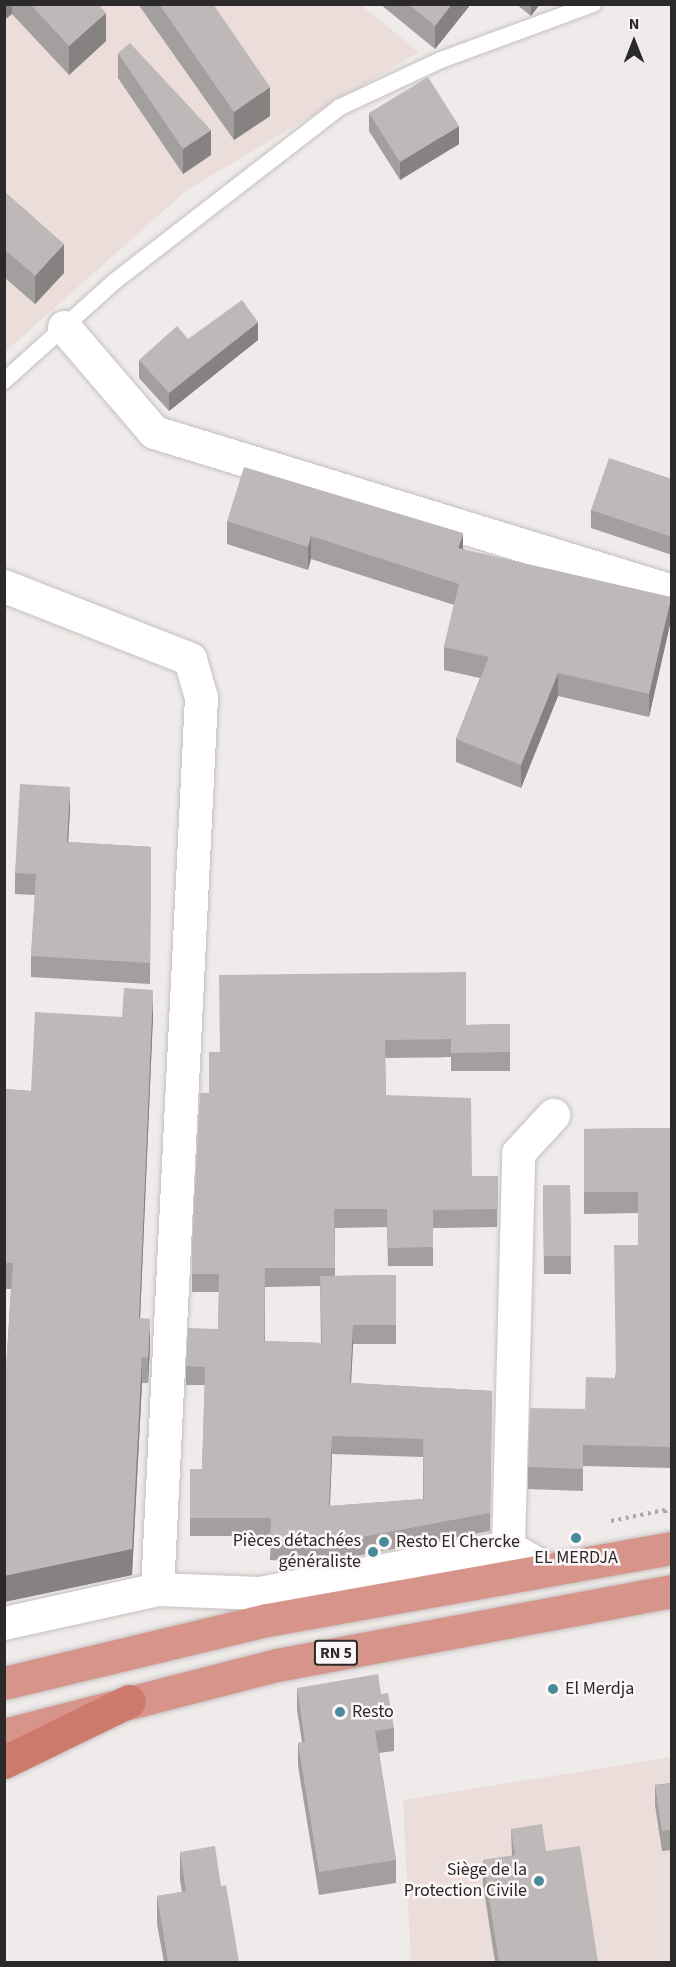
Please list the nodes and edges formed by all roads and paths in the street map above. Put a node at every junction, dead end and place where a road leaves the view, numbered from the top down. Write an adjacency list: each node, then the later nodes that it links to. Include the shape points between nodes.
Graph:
1 (594, 4): 2 (lane, via 441,60 340,107 115,281)
2 (64, 327): 3 (lane); 5 (street, via 154,432)
3 (4, 381)
4 (4, 586): 12 (street, via 190,659 201,698)
5 (672, 591)
6 (553, 1115): 9 (street, via 518,1153)
7 (666, 1510): 8 (path)
8 (610, 1521)
9 (508, 1547): 11 (street); 12 (street, via 259,1593)
10 (672, 1548): 11 (highway)
11 (548, 1570): 15 (highway, via 267,1620)
12 (157, 1589): 14 (street)
13 (672, 1591): 16 (highway, RN 5, via 474,1624)
14 (4, 1623)
15 (4, 1683)
16 (129, 1701): 17 (highway, RN 5); 18 (highway)
17 (4, 1735)
18 (4, 1762)

